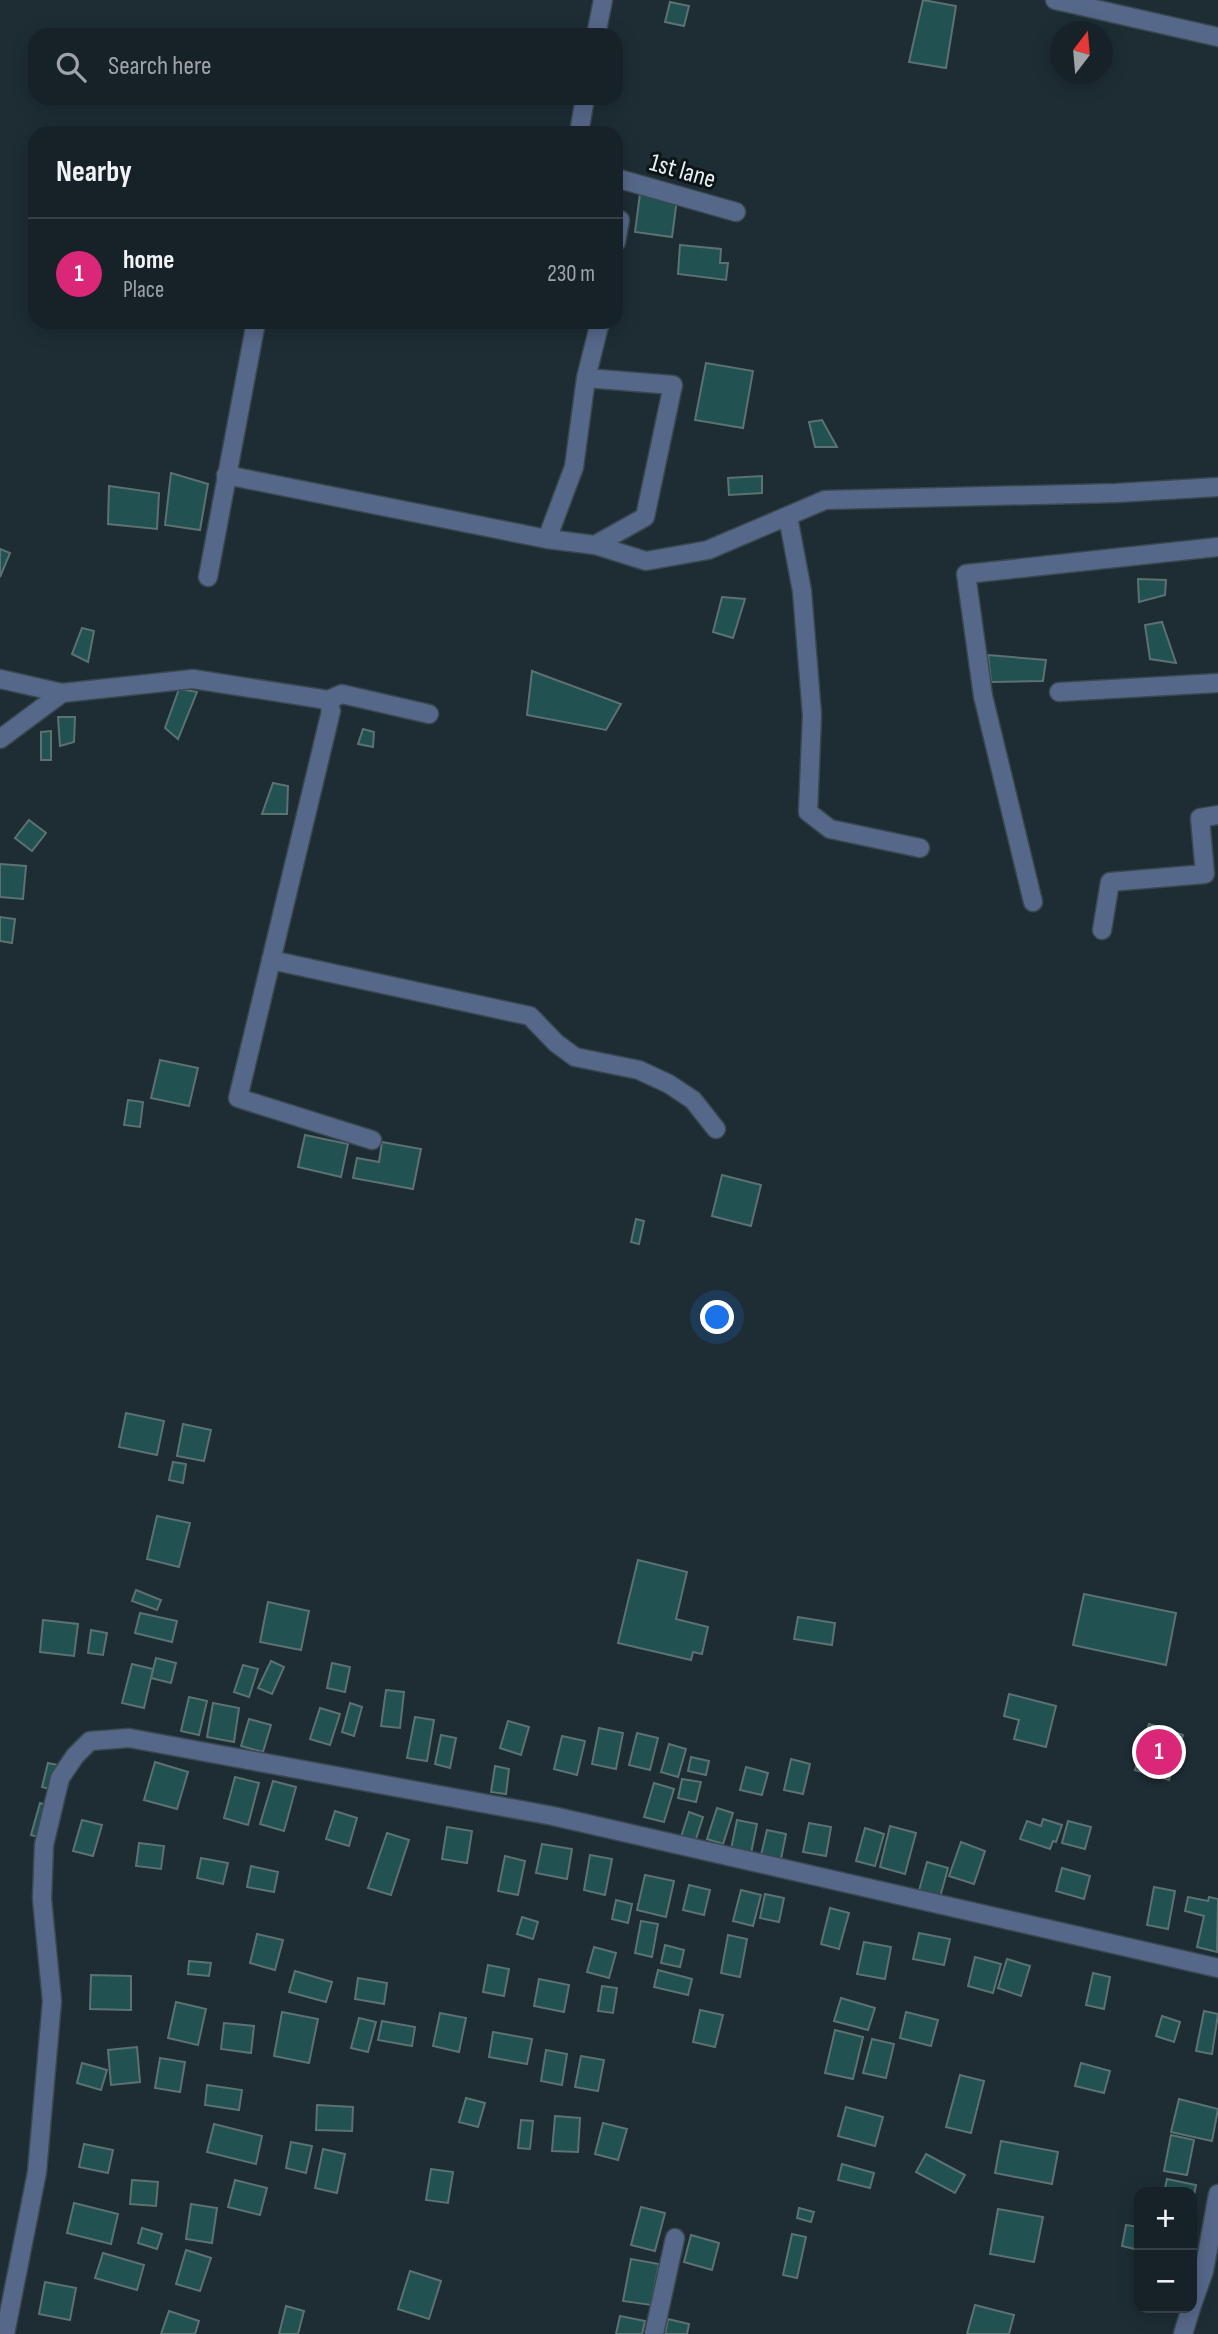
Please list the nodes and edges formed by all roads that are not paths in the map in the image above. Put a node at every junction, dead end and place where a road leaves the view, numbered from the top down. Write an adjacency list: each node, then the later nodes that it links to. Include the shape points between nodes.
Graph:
1 (603, 0): 3 (street)
2 (1055, 0): 4 (street)
3 (597, 28)
4 (1218, 37)
5 (584, 105): 6 (street)
6 (580, 126)
7 (623, 180): 8 (street, 1st lane)
8 (736, 212)
9 (255, 329): 12 (street)
10 (598, 329): 11 (street)
11 (586, 378): 15 (street, via 574,467); 16 (street, via 673,385 645,517)
12 (226, 475): 15 (street); 18 (street)
13 (1218, 487): 14 (street, via 1116,494 825,500)
14 (788, 517): 16 (street, via 708,550 646,561); 27 (street, via 802,591 812,715 808,812 830,830)
15 (547, 539): 16 (street)
16 (595, 545)
17 (1218, 547): 28 (street, via 966,574 982,696)
18 (208, 577)
19 (0, 679): 22 (street)
20 (1218, 683): 21 (street)
21 (1059, 692)
22 (62, 693): 23 (street, via 193,679); 25 (street)
23 (328, 699): 24 (street, via 342,694); 30 (street, via 331,711)
24 (429, 714)
25 (0, 739)
26 (1218, 814): 29 (street, via 1200,818 1205,874 1111,883)
27 (919, 848)
28 (1033, 902)
29 (1102, 930)
30 (271, 960): 31 (street, via 530,1016 575,1057 639,1070 669,1084 693,1100); 32 (street, via 238,1098)
31 (716, 1129)
32 (372, 1140)
33 (1218, 1968): 38 (street, via 553,1816 129,1738 90,1741 60,1778 44,1845 42,1899 52,2001 37,2172)
34 (1218, 2194): 36 (street)
35 (675, 2238): 39 (street)
36 (1197, 2290)
37 (1189, 2313): 40 (street)
38 (5, 2334)
39 (654, 2334)
40 (1183, 2334)

